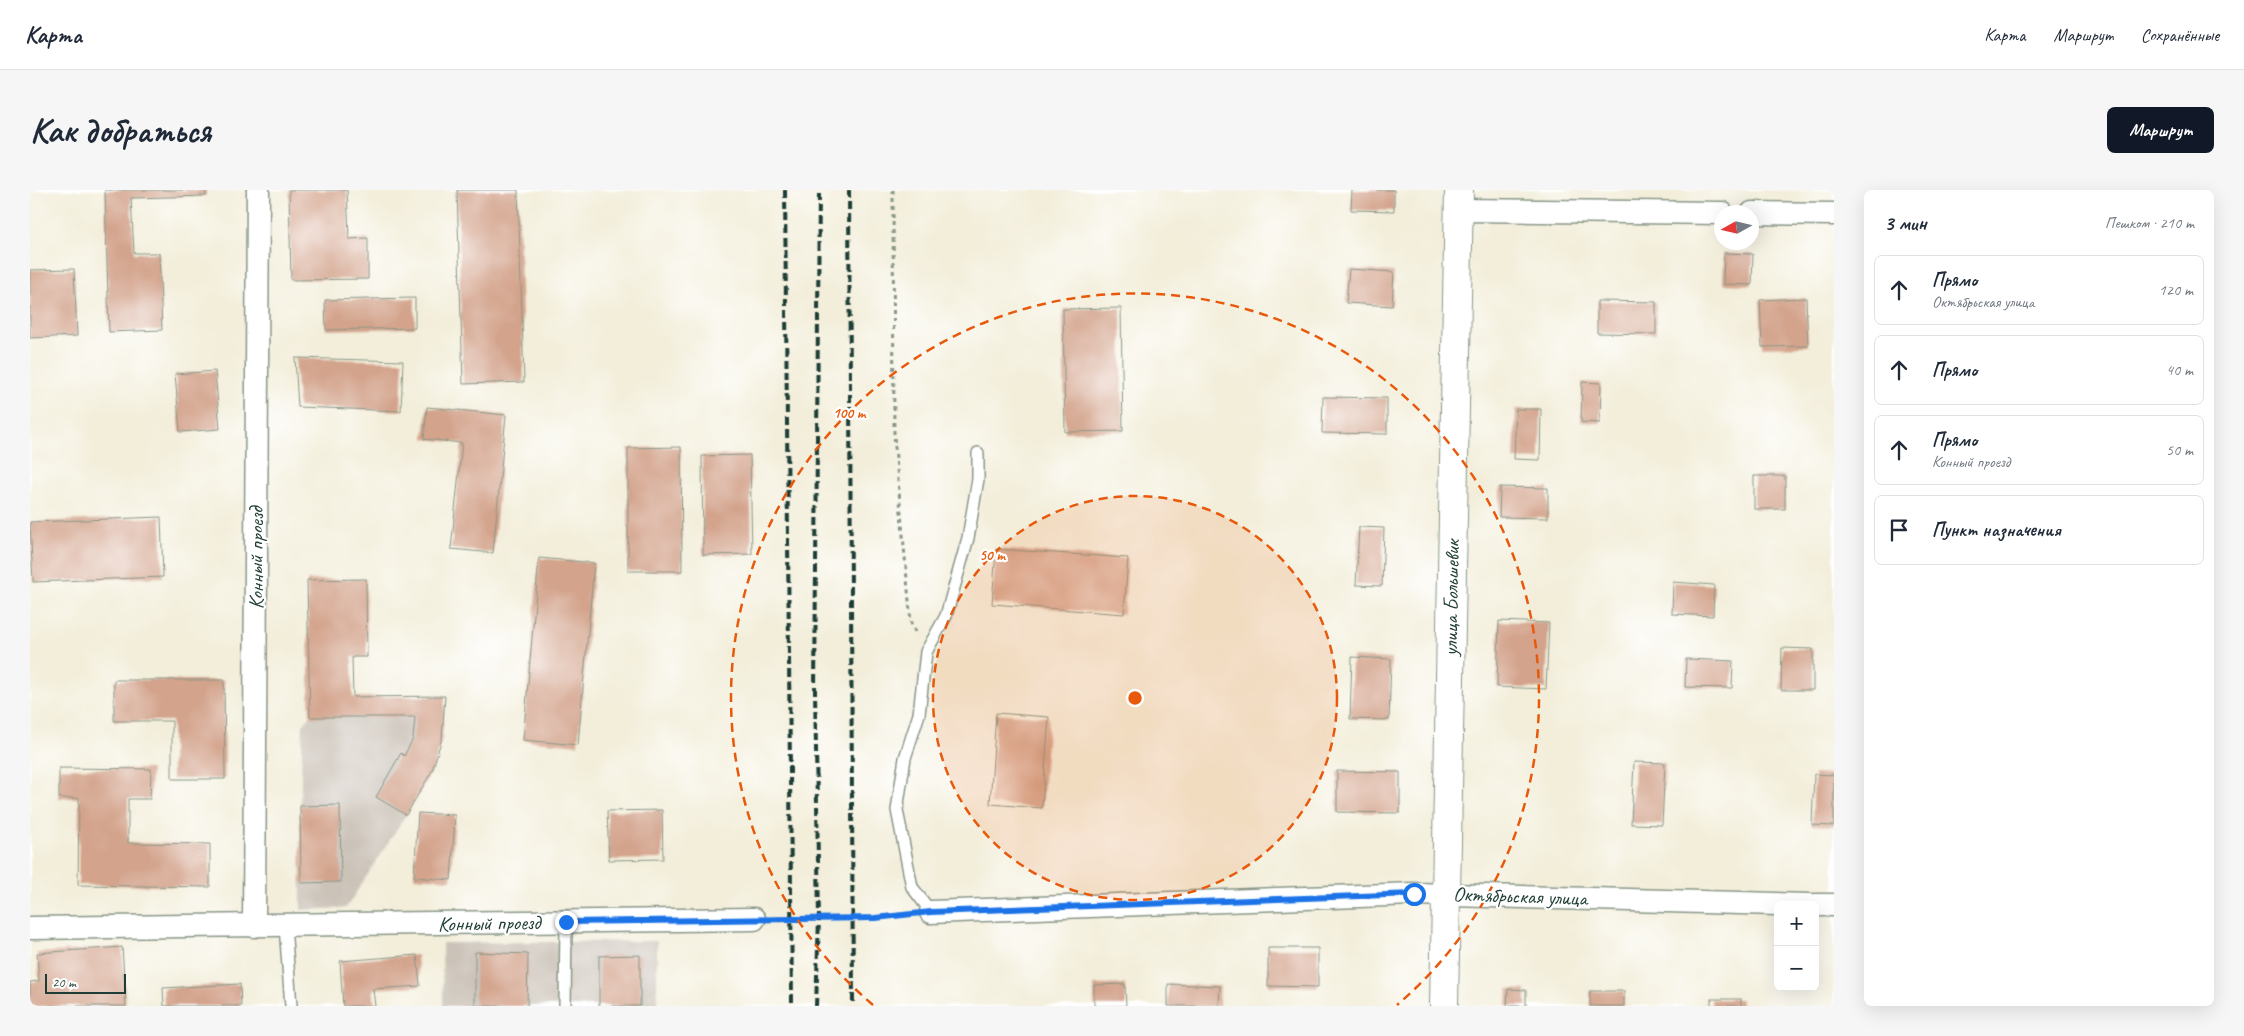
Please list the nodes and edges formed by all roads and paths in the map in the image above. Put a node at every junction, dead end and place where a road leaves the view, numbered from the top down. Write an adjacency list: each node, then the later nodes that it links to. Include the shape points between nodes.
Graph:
1 (258, 190): 16 (street, Конный проезд)
2 (892, 190): 8 (path, via 894,436 911,623)
3 (1459, 200): 4 (street); 9 (main road, улица Большевик)
4 (1714, 213)
5 (1759, 213): 6 (street)
6 (1834, 214)
7 (978, 453): 8 (lane, via 978,479 968,538 946,616)
8 (926, 652): 13 (lane, via 919,714 905,758 897,810 912,887)
9 (1445, 894): 10 (street, Октябрьская улица); 13 (street, Октябрьская улица); 21 (main road, улица Большевик)
10 (1774, 904)
11 (1819, 905): 12 (street)
12 (1834, 906)
13 (931, 912): 14 (path, via 875,918)
14 (754, 919): 15 (street, Конный проезд)
15 (566, 922): 17 (street, Конный проезд); 20 (lane)
16 (254, 926): 17 (street, Конный проезд); 18 (street, Конный проезд)
17 (285, 926): 19 (lane)
18 (30, 928)
19 (291, 1006)
20 (564, 1006)
21 (1444, 1006)

